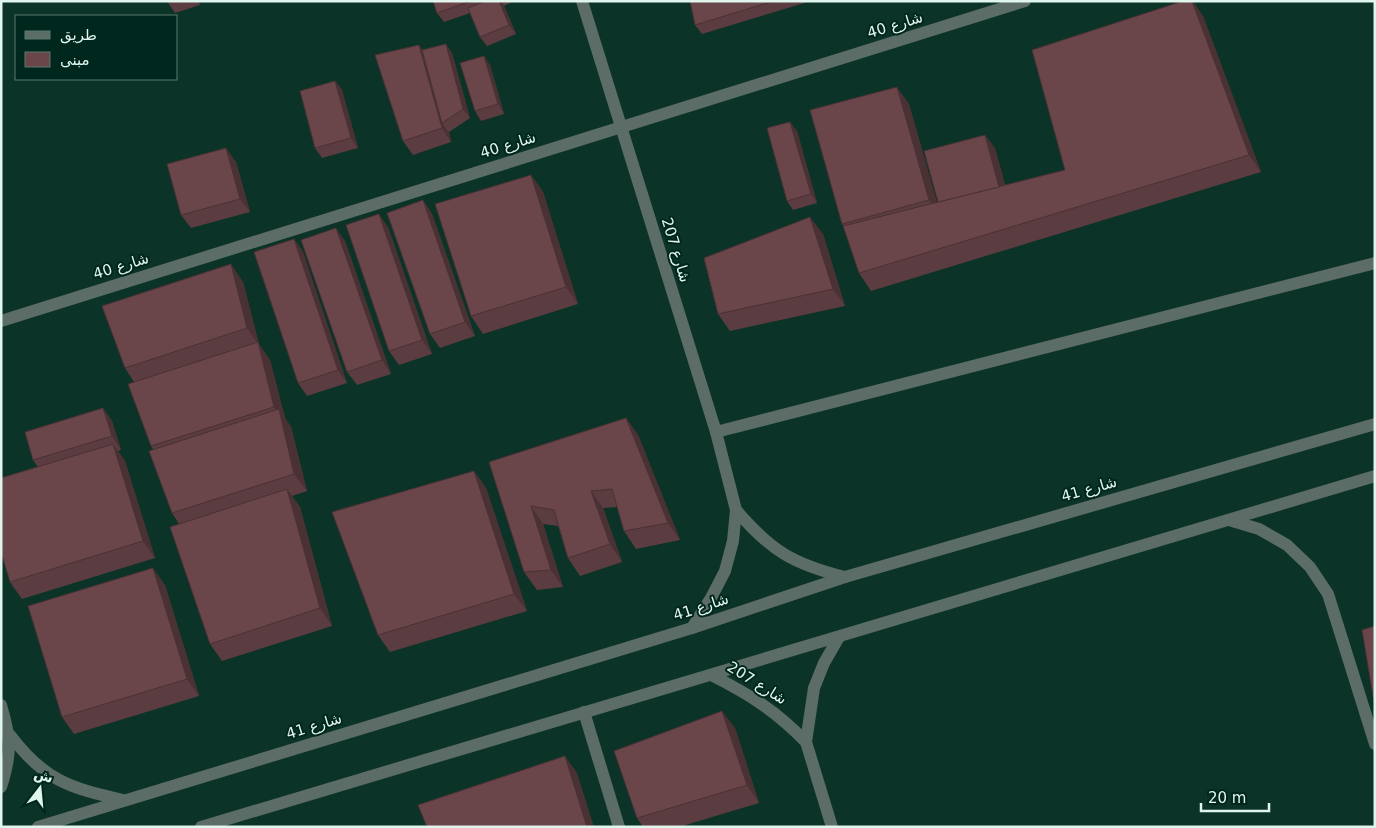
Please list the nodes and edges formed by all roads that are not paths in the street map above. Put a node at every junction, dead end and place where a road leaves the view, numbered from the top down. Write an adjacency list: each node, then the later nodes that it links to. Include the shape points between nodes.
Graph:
1 (582, 1): 3 (street, شارع 207)
2 (1024, 1): 3 (street, شارع 40)
3 (620, 128): 5 (street, شارع 40); 7 (street, شارع 207)
4 (1375, 263): 7 (street)
5 (1, 321)
6 (1375, 424): 11 (street, شارع 41)
7 (716, 432): 9 (street, شارع 207)
8 (1375, 476): 10 (street)
9 (736, 510): 11 (street, شارع 207, via 757,535 783,555 813,569); 12 (street, شارع 207, via 733,541 725,571)
10 (1229, 520): 13 (street); 19 (street, via 1259,530 1287,545 1310,567 1328,594)
11 (845, 577): 12 (street, شارع 41)
12 (692, 628): 21 (street, شارع 41)
13 (839, 636): 14 (street); 18 (street, شارع 207, via 814,688)
14 (711, 674): 16 (street); 18 (street, شارع 207, via 763,703)
15 (1, 705): 17 (street)
16 (584, 712): 23 (street); 24 (street)
17 (10, 735): 20 (street); 21 (street, via 26,756 47,774 71,787)
18 (806, 742): 25 (street, شارع 207)
19 (1375, 744)
20 (1, 787)
21 (124, 800): 22 (street, شارع 41)
22 (38, 827)
23 (202, 827)
24 (619, 827)
25 (832, 827)

